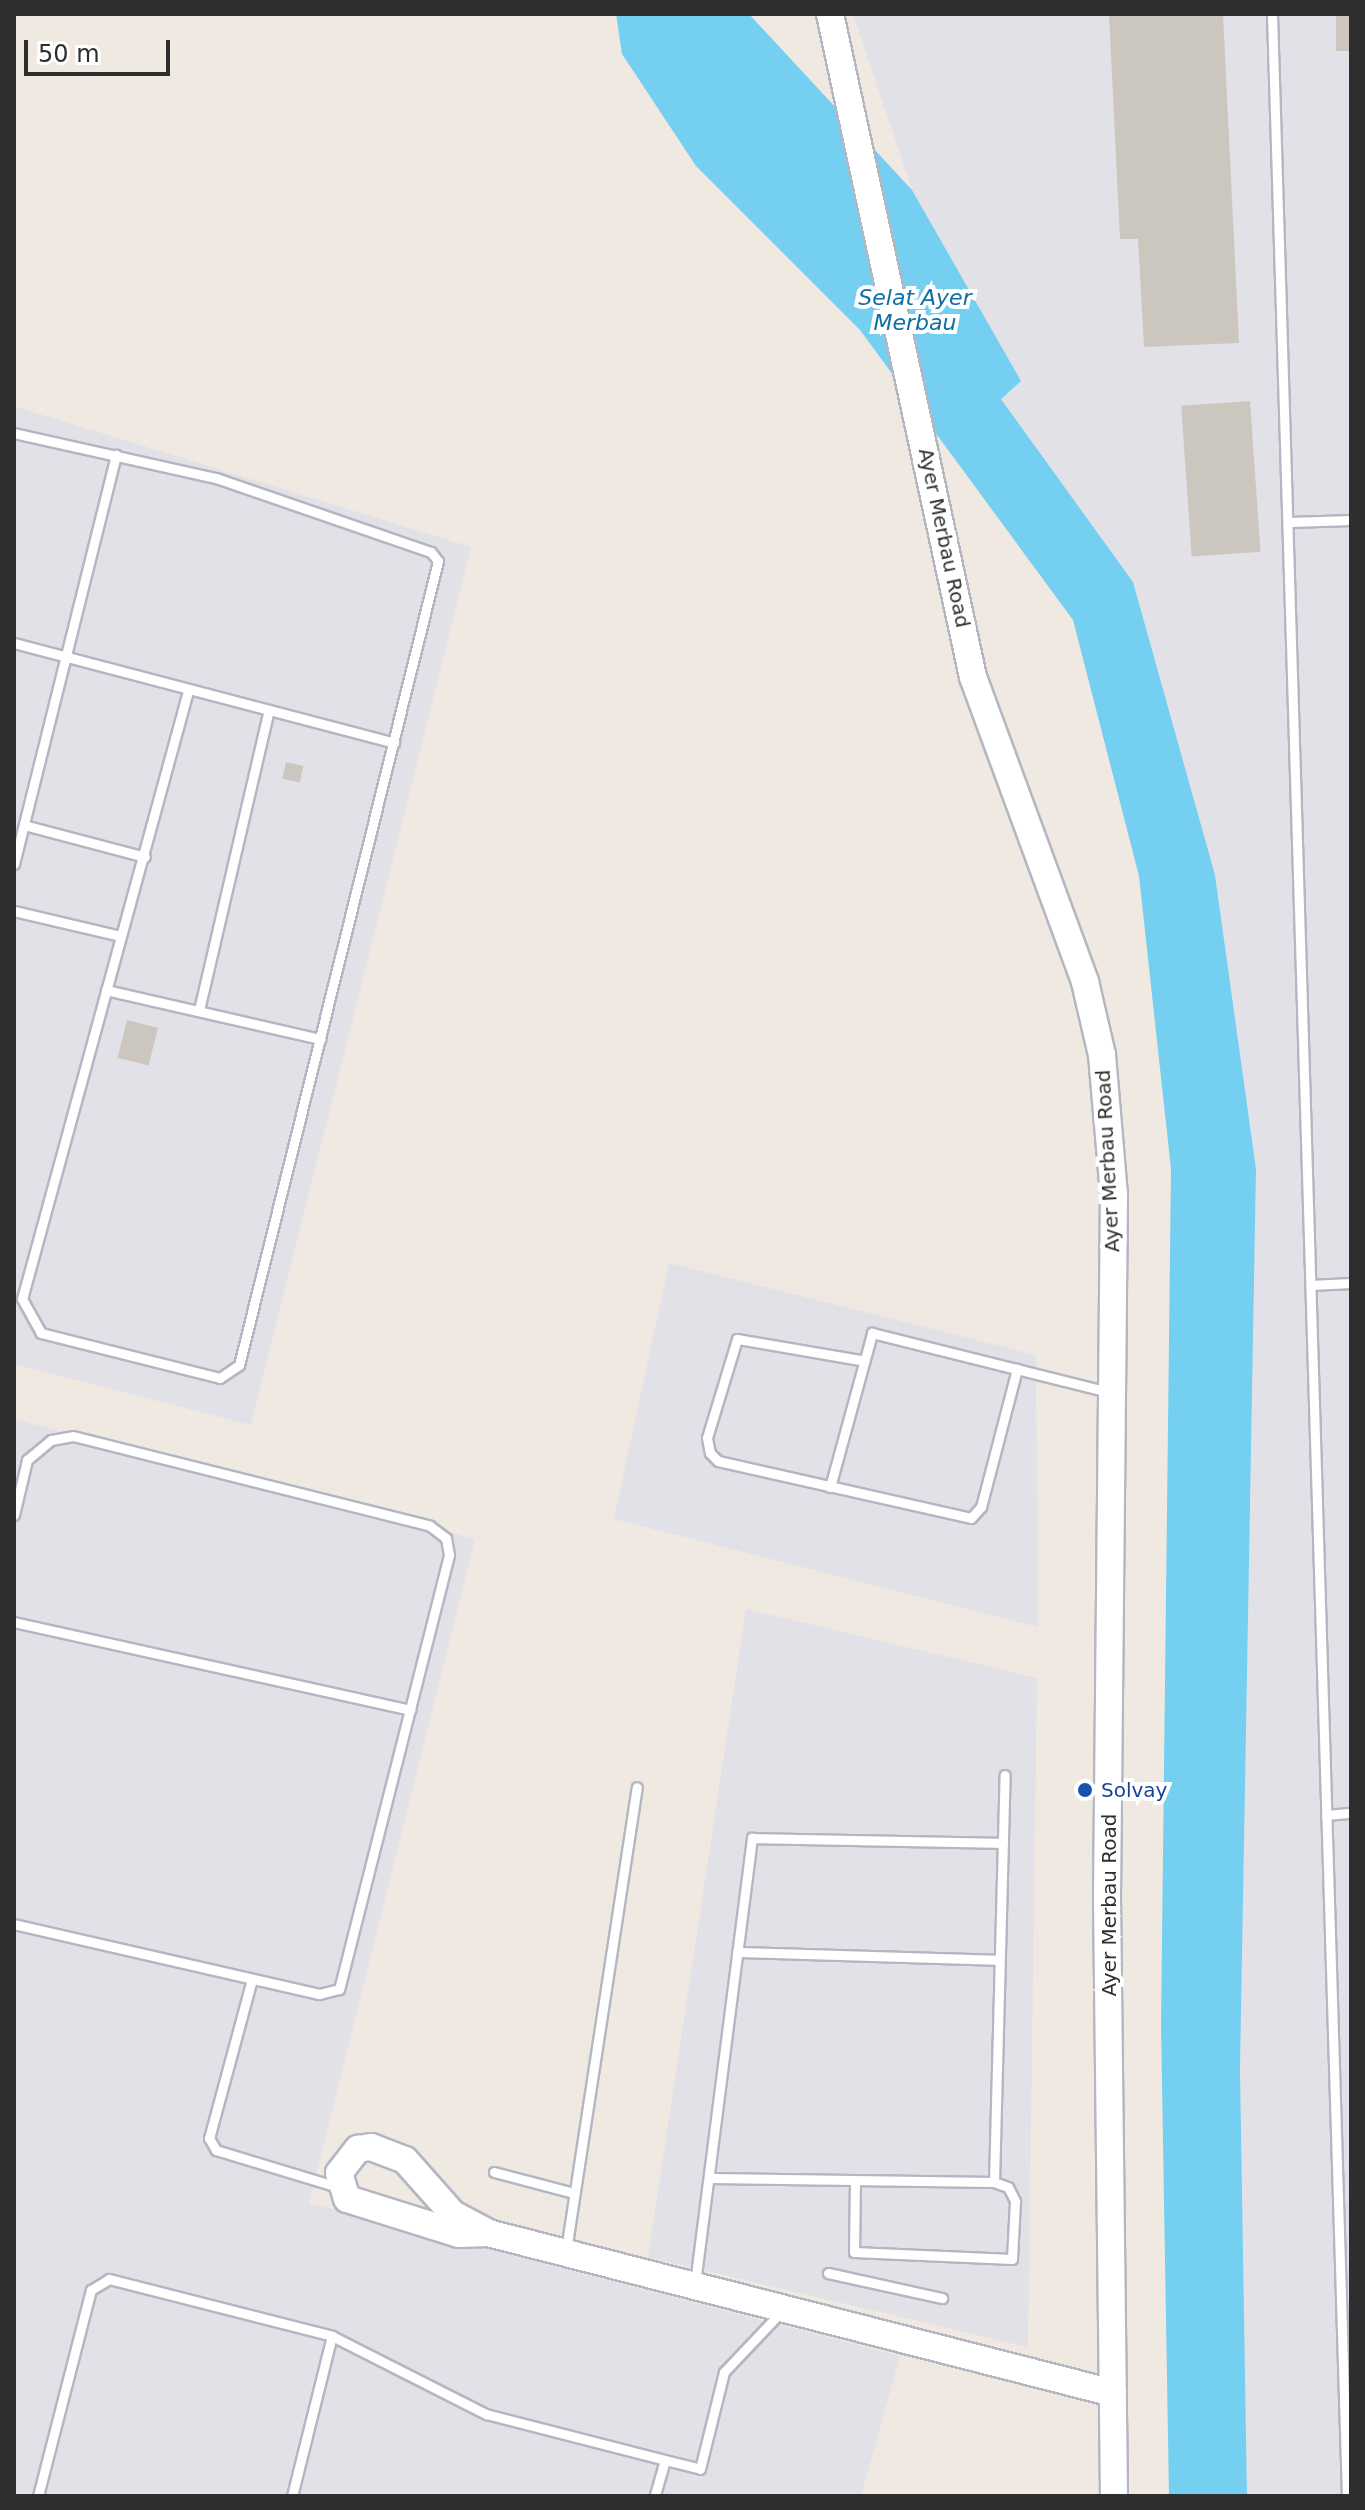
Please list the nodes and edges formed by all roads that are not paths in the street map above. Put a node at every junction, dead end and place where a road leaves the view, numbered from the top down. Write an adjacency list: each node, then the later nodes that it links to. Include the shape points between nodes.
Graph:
1 (830, 14): 26 (street, Ayer Merbau Road, via 967,645 1097,1023 1114,1194)
2 (1272, 14): 6 (lane)
3 (14, 433): 4 (lane)
4 (116, 455): 8 (lane); 11 (lane, via 216,478 434,554 438,567)
5 (1351, 520): 6 (lane)
6 (1290, 522): 22 (lane)
7 (14, 643): 8 (lane)
8 (66, 657): 9 (lane); 12 (lane)
9 (188, 691): 10 (lane); 14 (lane)
10 (269, 710): 11 (lane); 19 (lane)
11 (394, 743): 20 (lane)
12 (24, 825): 13 (lane); 14 (lane)
13 (16, 848): 15 (lane)
14 (145, 857): 17 (lane)
15 (14, 864)
16 (14, 911): 17 (lane)
17 (121, 936): 18 (lane)
18 (106, 990): 19 (lane); 23 (lane)
19 (199, 1010): 20 (lane)
20 (320, 1039): 23 (lane, via 234,1372 220,1378 41,1333)
21 (1351, 1283): 22 (lane)
22 (1311, 1285): 34 (lane)
23 (18, 1298)
24 (860, 1360): 25 (lane, via 866,1338 876,1332); 27 (lane); 27 (lane, via 737,1339 707,1438 718,1461)
25 (1017, 1369): 26 (lane); 27 (lane, via 981,1507 971,1518)
26 (1112, 1393): 53 (street, Ayer Merbau Road)
27 (830, 1487)
28 (14, 1515): 30 (lane, via 27,1460 51,1440 73,1436 430,1526 446,1538 449,1555)
29 (14, 1622): 30 (lane)
30 (410, 1710): 39 (lane, via 344,1981 319,1994)
31 (1005, 1775): 35 (lane)
32 (637, 1787): 45 (lane)
33 (1351, 1813): 34 (lane)
34 (1326, 1815): 59 (lane)
35 (1003, 1843): 37 (lane, via 757,1835 750,1845); 38 (lane)
36 (14, 1924): 39 (lane)
37 (737, 1952): 38 (lane); 41 (lane)
38 (999, 1960): 43 (lane)
39 (252, 1979): 44 (lane, via 209,2138 216,2150)
40 (494, 2172): 45 (lane)
41 (711, 2178): 42 (lane); 49 (lane)
42 (855, 2182): 43 (lane); 43 (lane, via 854,2252 1004,2263 1014,2251 1015,2201 1008,2187)
43 (994, 2182)
44 (338, 2187): 46 (street, via 347,2199 459,2234); 46 (street, via 348,2157 371,2147 405,2160 453,2214)
45 (574, 2193): 47 (lane)
46 (488, 2233): 47 (street)
47 (565, 2253): 49 (street)
48 (828, 2273): 50 (lane)
49 (695, 2287): 51 (street)
50 (942, 2298)
51 (782, 2310): 53 (street); 54 (lane, via 724,2372 700,2469)
52 (332, 2336): 54 (lane, via 486,2414); 55 (lane, via 98,2282); 56 (lane)
53 (1113, 2393): 58 (street, Ayer Merbau Road)
54 (665, 2460): 57 (lane)
55 (38, 2496)
56 (292, 2496)
57 (655, 2496)
58 (1114, 2496)
59 (1347, 2496)

